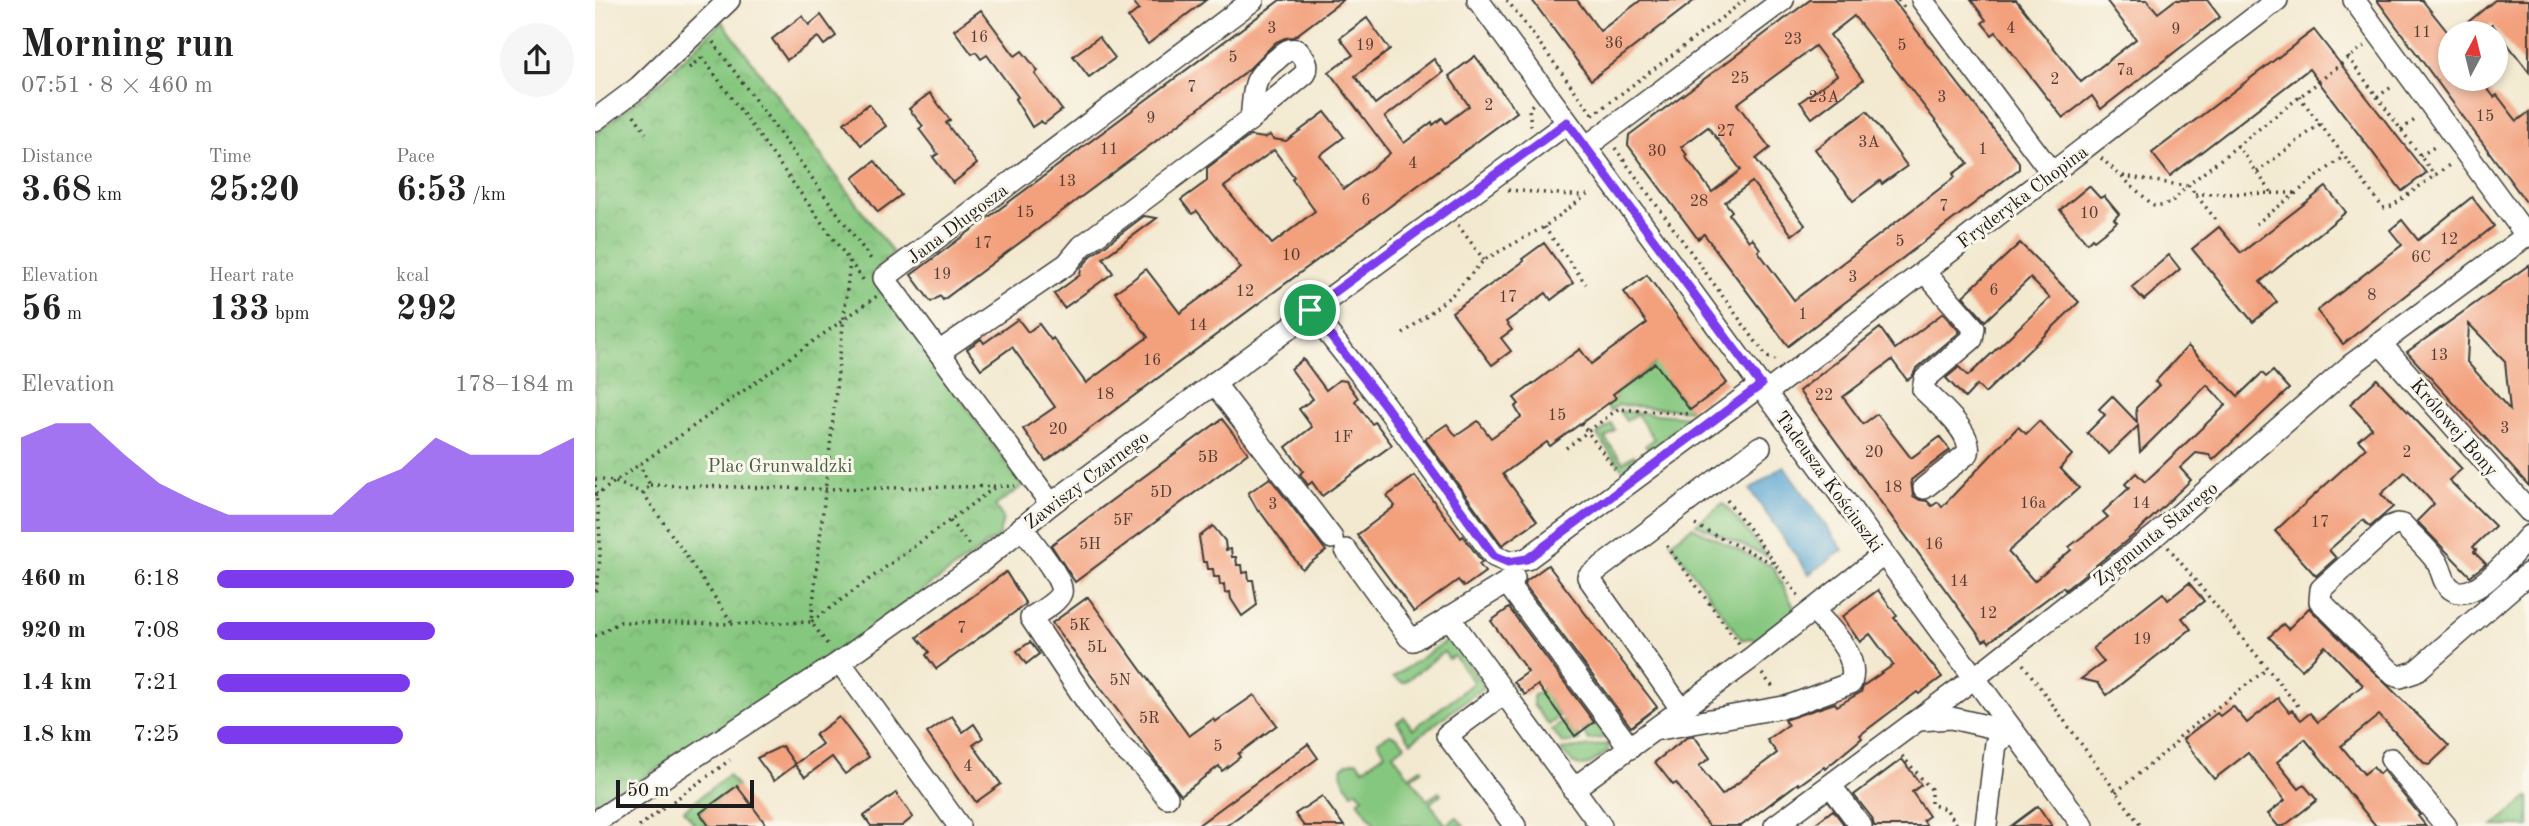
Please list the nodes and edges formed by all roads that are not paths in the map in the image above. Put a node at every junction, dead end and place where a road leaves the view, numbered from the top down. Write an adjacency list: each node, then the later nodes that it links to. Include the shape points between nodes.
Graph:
1 (729, 0): 9 (street, via 639,87)
2 (1253, 0): 17 (street, Jana Długosza, via 881,289)
3 (1478, 0): 10 (street, Tadeusza Kościuszki)
4 (1783, 0): 11 (street)
5 (2277, 0): 12 (street, Fryderyka Chopina)
6 (2354, 0): 13 (street)
7 (1914, 5): 12 (street)
8 (1251, 119): 17 (street, via 1082,246 1067,264)
9 (595, 120)
10 (1567, 122): 11 (street, Tadeusza Kościuszki); 15 (street, Zawiszy Czarnego)
11 (1585, 147): 19 (street, Tadeusza Kościuszki)
12 (2052, 173): 14 (street, Fryderyka Chopina)
13 (2528, 234): 16 (street, Zygmunta Starego)
14 (1924, 271): 19 (street, Fryderyka Chopina); 21 (street, via 1975,333 1922,384 1970,445 1968,453)
15 (1310, 310): 18 (street, Zawiszy Czarnego); 19 (street, Fryderyka Chopina, via 1494,556 1508,562 1527,559)
16 (2380, 343): 23 (street, Królowej Bony); 31 (street, Zygmunta Starego, via 2157,534)
17 (939, 352): 22 (street)
18 (1214, 383): 22 (street, Zawiszy Czarnego); 29 (street, via 1409,637 1417,639)
19 (1763, 389): 26 (street, Tadeusza Kościuszki)
20 (1760, 447): 33 (street, via 1588,577)
21 (1924, 488)
22 (1051, 504): 24 (street, Zawiszy Czarnego)
23 (2529, 512)
24 (1022, 527): 30 (street, Zawiszy Czarnego); 41 (street, via 1062,586 1062,593 1031,618 1119,745)
25 (2529, 536): 27 (street, via 2479,588 2464,593 2446,583 2438,563 2397,524 2319,594 2328,609 2400,677 2415,672)
26 (1883, 555): 28 (street); 31 (street, Tadeusza Kościuszki)
27 (2529, 573)
28 (1812, 611): 33 (street); 35 (street, via 1840,640 1853,665 1851,683 1789,706)
29 (1449, 617): 32 (street); 37 (street, via 1511,581)
30 (840, 662): 42 (street, Zawiszy Czarnego); 43 (street)
31 (1973, 679): 34 (street, Zygmunta Starego); 36 (street, Tadeusza Kościuszki)
32 (1504, 693): 40 (street); 44 (street, via 1447,735)
33 (1682, 709): 35 (street)
34 (1918, 720): 36 (street, via 1951,718); 39 (street, Zygmunta Starego)
35 (1654, 730): 37 (street)
36 (2013, 732): 48 (street, via 1996,743); 49 (street, Tadeusza Kościuszki)
37 (1630, 748): 40 (street)
38 (2391, 759): 50 (street)
39 (1831, 786): 46 (street, Zygmunta Starego); 47 (street)
40 (1573, 789): 45 (street)
41 (1167, 797)
42 (595, 822)
43 (959, 826)
44 (1515, 826)
45 (1601, 826)
46 (1775, 826)
47 (1861, 826)
48 (1986, 826)
49 (2083, 826)
50 (2446, 826)

